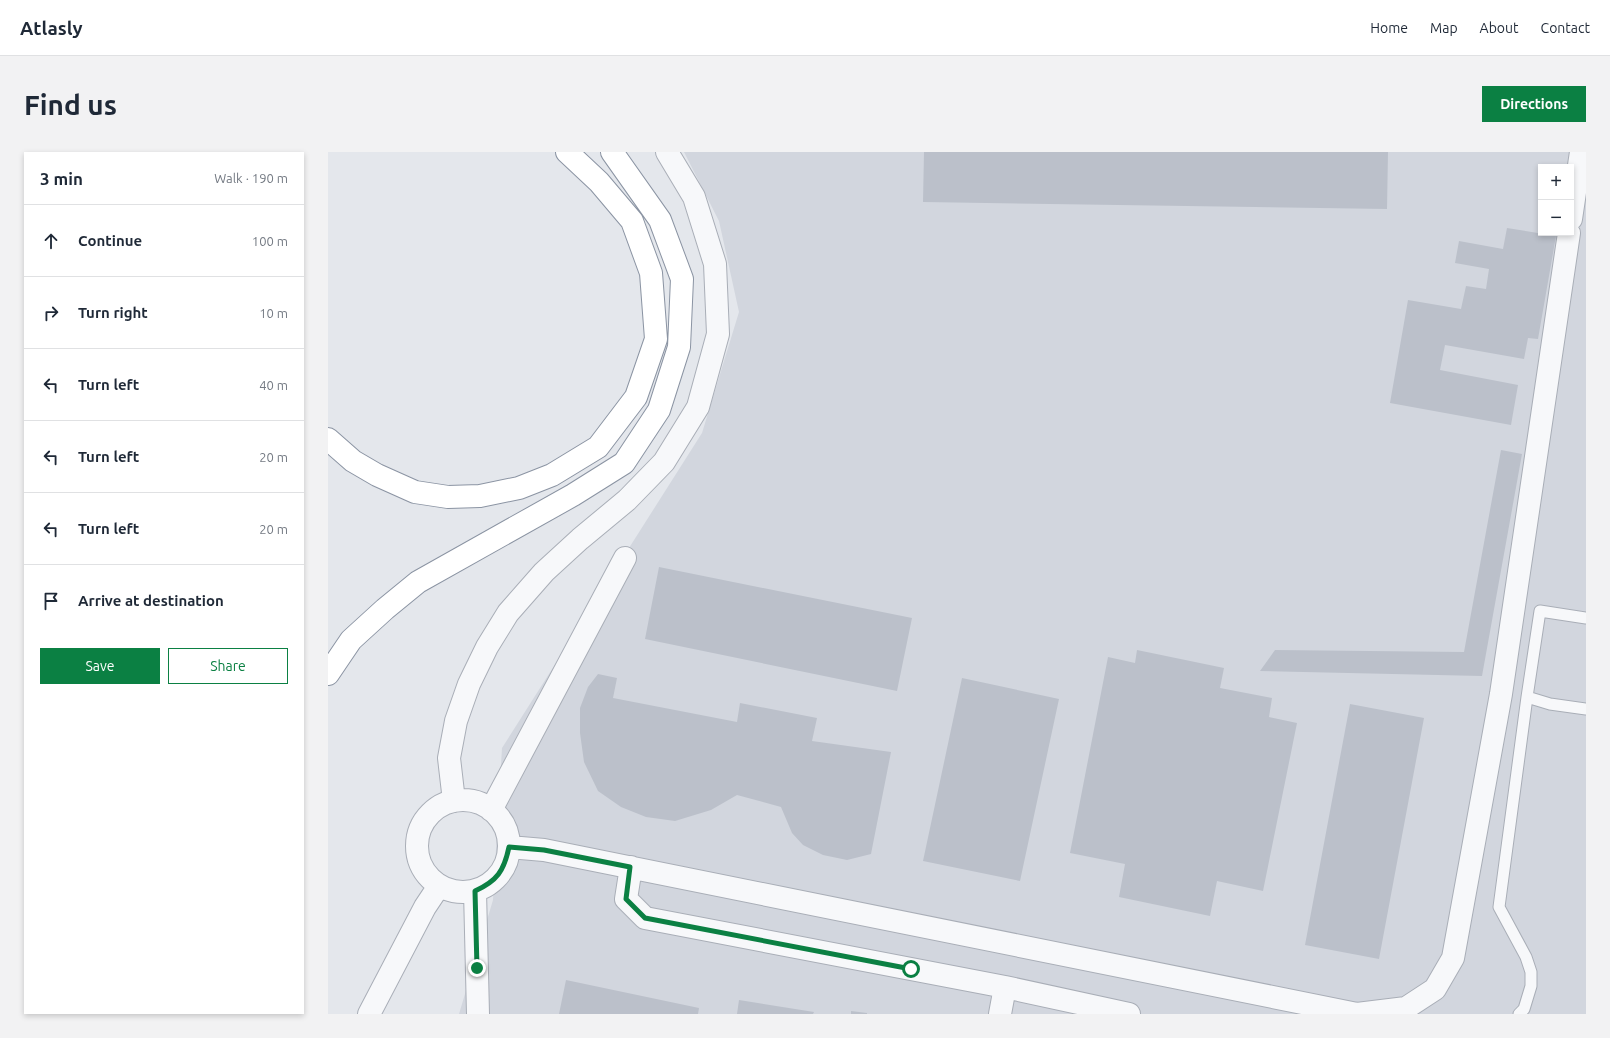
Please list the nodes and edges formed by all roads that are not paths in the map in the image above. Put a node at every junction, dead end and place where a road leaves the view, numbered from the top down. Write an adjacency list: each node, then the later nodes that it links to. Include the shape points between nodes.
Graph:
1 (567, 152): 7 (highway, via 599,182 632,221 651,273 656,339 636,397 598,447 552,475 518,488 480,496 448,497 415,492 377,475 353,461)
2 (612, 152): 10 (highway, via 660,220 682,279 679,347 659,410 624,463 418,582 351,640)
3 (667, 152): 13 (street, via 694,197 715,264 718,334 698,407 664,462 627,500 544,572 505,618 487,647 469,684 456,721 449,758)
4 (1581, 152): 5 (street)
5 (1574, 200)
6 (1569, 236): 20 (street, via 1501,694 1453,958 1435,989)
7 (328, 439)
8 (625, 558): 14 (street)
9 (1586, 618): 11 (lane, via 1540,611)
10 (328, 674)
11 (1526, 697): 12 (lane, via 1550,704); 25 (lane, via 1499,907 1526,957 1531,972 1531,986 1524,1009)
12 (1586, 709)
13 (454, 801): 14 (street, via 480,803); 17 (street, via 439,806 427,816 419,830 416,846 419,862 427,875)
14 (492, 810): 15 (street, via 501,820 507,833)
15 (509, 847): 16 (street, via 544,850); 18 (street, via 506,862 499,875 488,885)
16 (630, 867): 19 (street, via 626,899 645,918); 20 (street, via 1357,1014)
17 (439, 886): 18 (street, via 450,891); 21 (street, via 425,907)
18 (475, 891): 22 (street)
19 (1005, 987): 23 (street); 24 (street)
20 (1410, 1012)
21 (369, 1014)
22 (478, 1014)
23 (1000, 1014)
24 (1129, 1014)
25 (1519, 1014)

